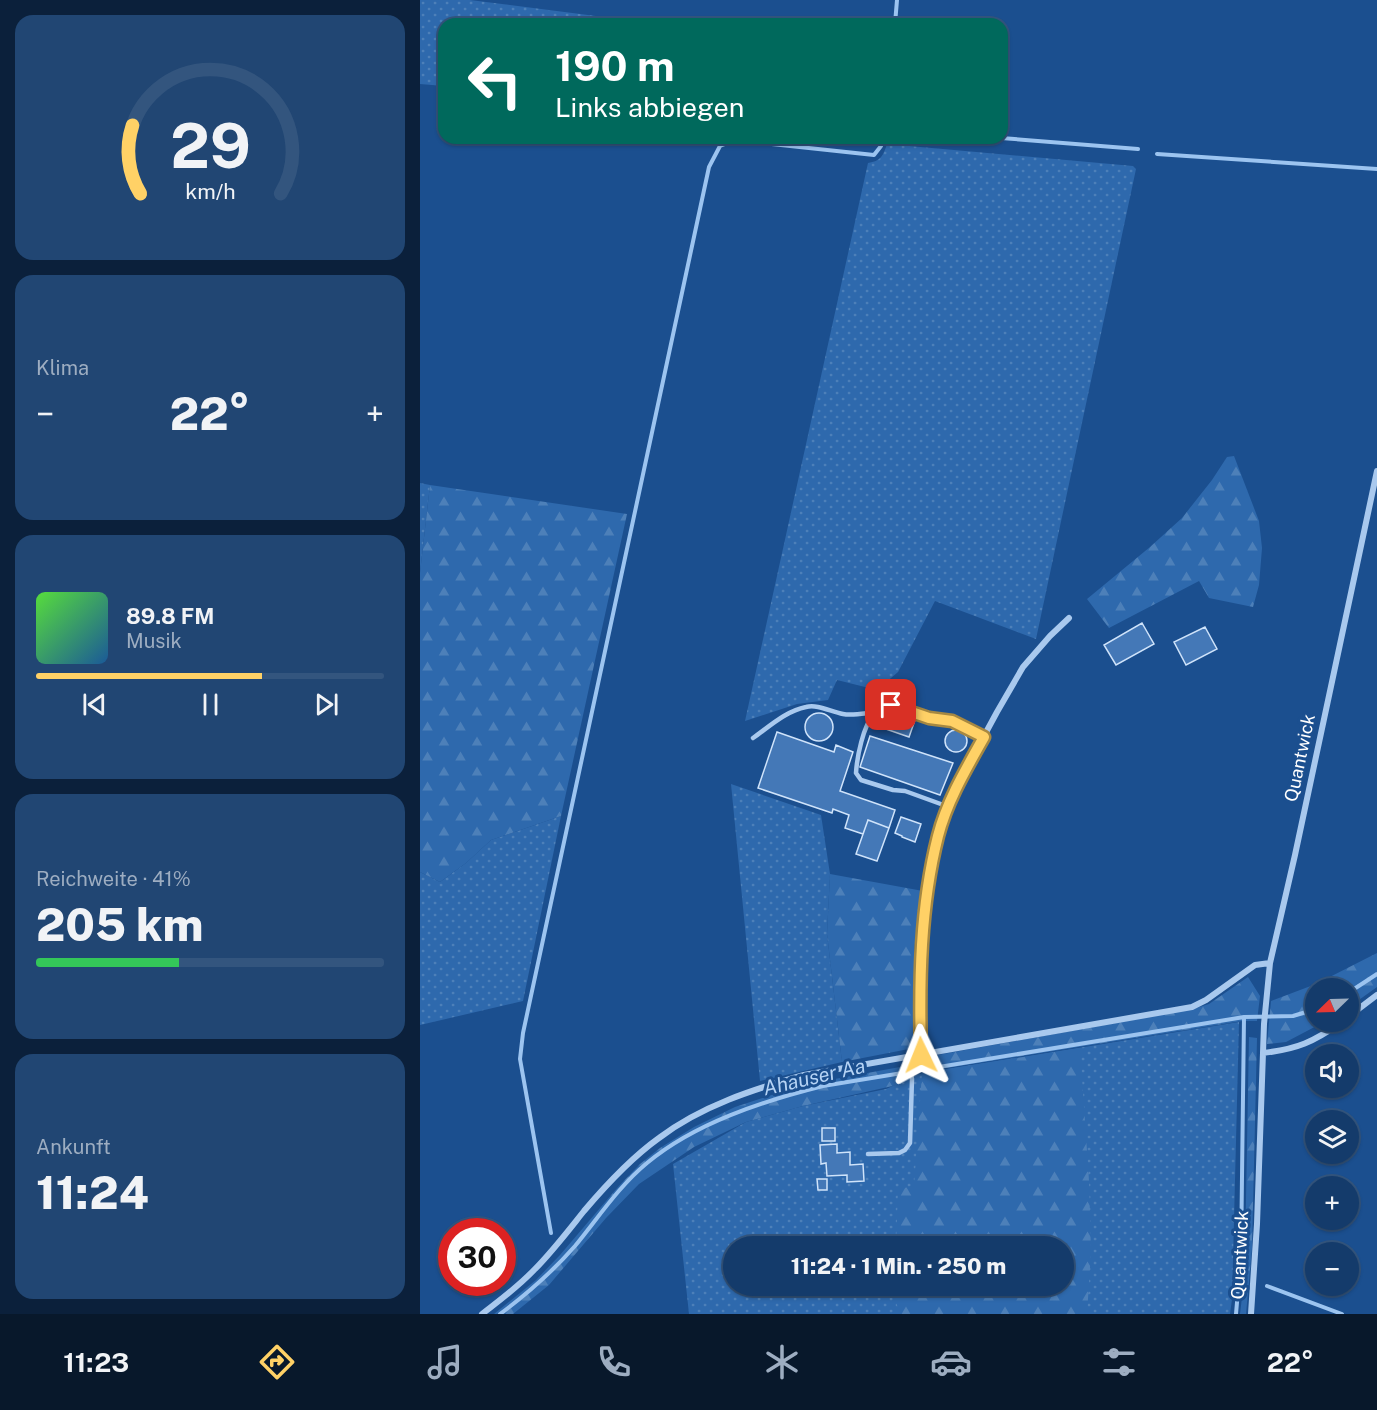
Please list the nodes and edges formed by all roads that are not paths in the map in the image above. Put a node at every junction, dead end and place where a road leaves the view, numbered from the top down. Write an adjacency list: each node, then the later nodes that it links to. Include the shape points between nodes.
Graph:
1 (1377, 471): 7 (street, Quantwick)
2 (1069, 618): 4 (street, via 1023,667)
3 (876, 712): 4 (lane, via 891,705 952,721); 5 (lane, via 846,715 808,706 786,714); 6 (lane, via 867,724 857,763 856,773 861,780)
4 (984, 737): 6 (street)
5 (753, 738)
6 (949, 807): 12 (street, via 938,835 928,889 919,1004)
7 (1270, 963): 11 (street, Quantwick); 12 (street, via 1255,964 1192,1007)
8 (1377, 995): 9 (street)
9 (1359, 1009)
10 (1327, 1032): 11 (street, via 1295,1048)
11 (1263, 1053): 16 (street, Quantwick)
12 (921, 1055): 13 (street)
13 (909, 1061): 14 (lane, via 910,1143 899,1153); 15 (street, via 804,1075 711,1108 681,1123 637,1156 533,1271)
14 (868, 1154)
15 (482, 1314)
16 (1251, 1314)

